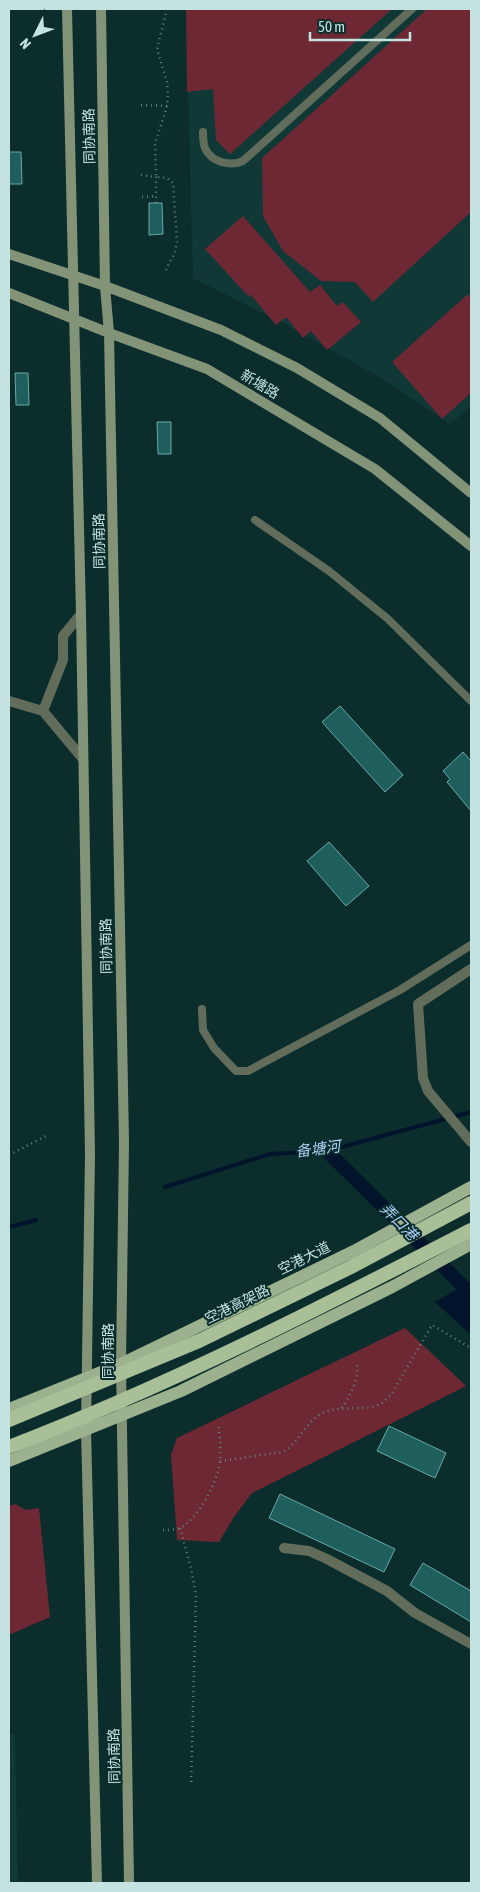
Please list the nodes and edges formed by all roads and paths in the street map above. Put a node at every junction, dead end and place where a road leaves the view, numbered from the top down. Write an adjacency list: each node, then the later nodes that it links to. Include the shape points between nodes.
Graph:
1 (67, 9): 15 (main road, 同协南路)
2 (101, 9): 16 (main road, 同协南路)
3 (167, 9): 6 (path, via 158,49 167,82)
4 (412, 9): 7 (lane, via 243,161 224,163 212,157 205,148)
5 (141, 105): 6 (path)
6 (167, 106): 9 (path, via 155,144)
7 (203, 132)
8 (141, 175): 9 (path)
9 (156, 177): 10 (path); 14 (path, via 167,178 174,183 177,242)
10 (156, 196): 11 (path); 12 (path)
11 (142, 197)
12 (156, 203)
13 (9, 254): 15 (main road)
14 (166, 270)
15 (73, 276): 16 (main road); 18 (main road, 同协南路)
16 (105, 286): 19 (main road, 同协南路); 20 (main road, via 221,330 297,368 380,418)
17 (9, 294): 18 (main road, 新塘路)
18 (73, 320): 19 (main road, 新塘路); 23 (main road, 同协南路)
19 (109, 334): 22 (main road, 新塘路, via 207,369 375,469); 39 (main road, 同协南路, via 124,1142)
20 (471, 493)
21 (256, 520): 25 (lane, via 329,571 388,619)
22 (471, 546)
23 (81, 614): 26 (street, via 63,636 63,660); 27 (main road, 同协南路)
24 (9, 701): 26 (street)
25 (471, 701)
26 (43, 711): 27 (street)
27 (83, 759): 41 (main road, 同协南路, via 90,1154)
28 (471, 945): 30 (lane, via 400,990 248,1071 236,1071 214,1048 203,1030)
29 (471, 969): 32 (street, via 418,1004 423,1078 428,1091)
30 (202, 1009)
31 (46, 1136): 33 (path)
32 (471, 1142)
33 (9, 1155)
34 (471, 1187): 39 (main road, 空港大道, via 354,1251)
35 (471, 1203): 45 (highway, 空港高架路, bridge, via 351,1267 199,1340)
36 (471, 1230): 48 (highway, bridge, via 207,1363)
37 (469, 1246): 44 (main road, via 181,1391)
38 (471, 1348): 42 (path, via 432,1325 391,1395 371,1406)
39 (121, 1364): 41 (main road, 空港大道); 44 (main road, 同协南路)
40 (357, 1365): 42 (path, via 358,1372)
41 (86, 1378): 43 (main road, 空港大道); 47 (main road, 同协南路)
42 (342, 1408): 50 (path, via 323,1413 312,1421 283,1452)
43 (9, 1409)
44 (123, 1415): 47 (main road); 57 (main road, 同协南路)
45 (9, 1420)
46 (218, 1425): 50 (path)
47 (86, 1429): 49 (main road); 56 (main road, 同协南路)
48 (9, 1447)
49 (9, 1461)
50 (220, 1461): 51 (path, via 204,1501)
51 (180, 1528): 52 (path); 55 (path, via 192,1568 196,1596)
52 (163, 1530)
53 (284, 1548): 54 (street, via 310,1551 327,1559 387,1591 415,1613)
54 (471, 1644)
55 (192, 1786)
56 (97, 1883)
57 (129, 1883)

